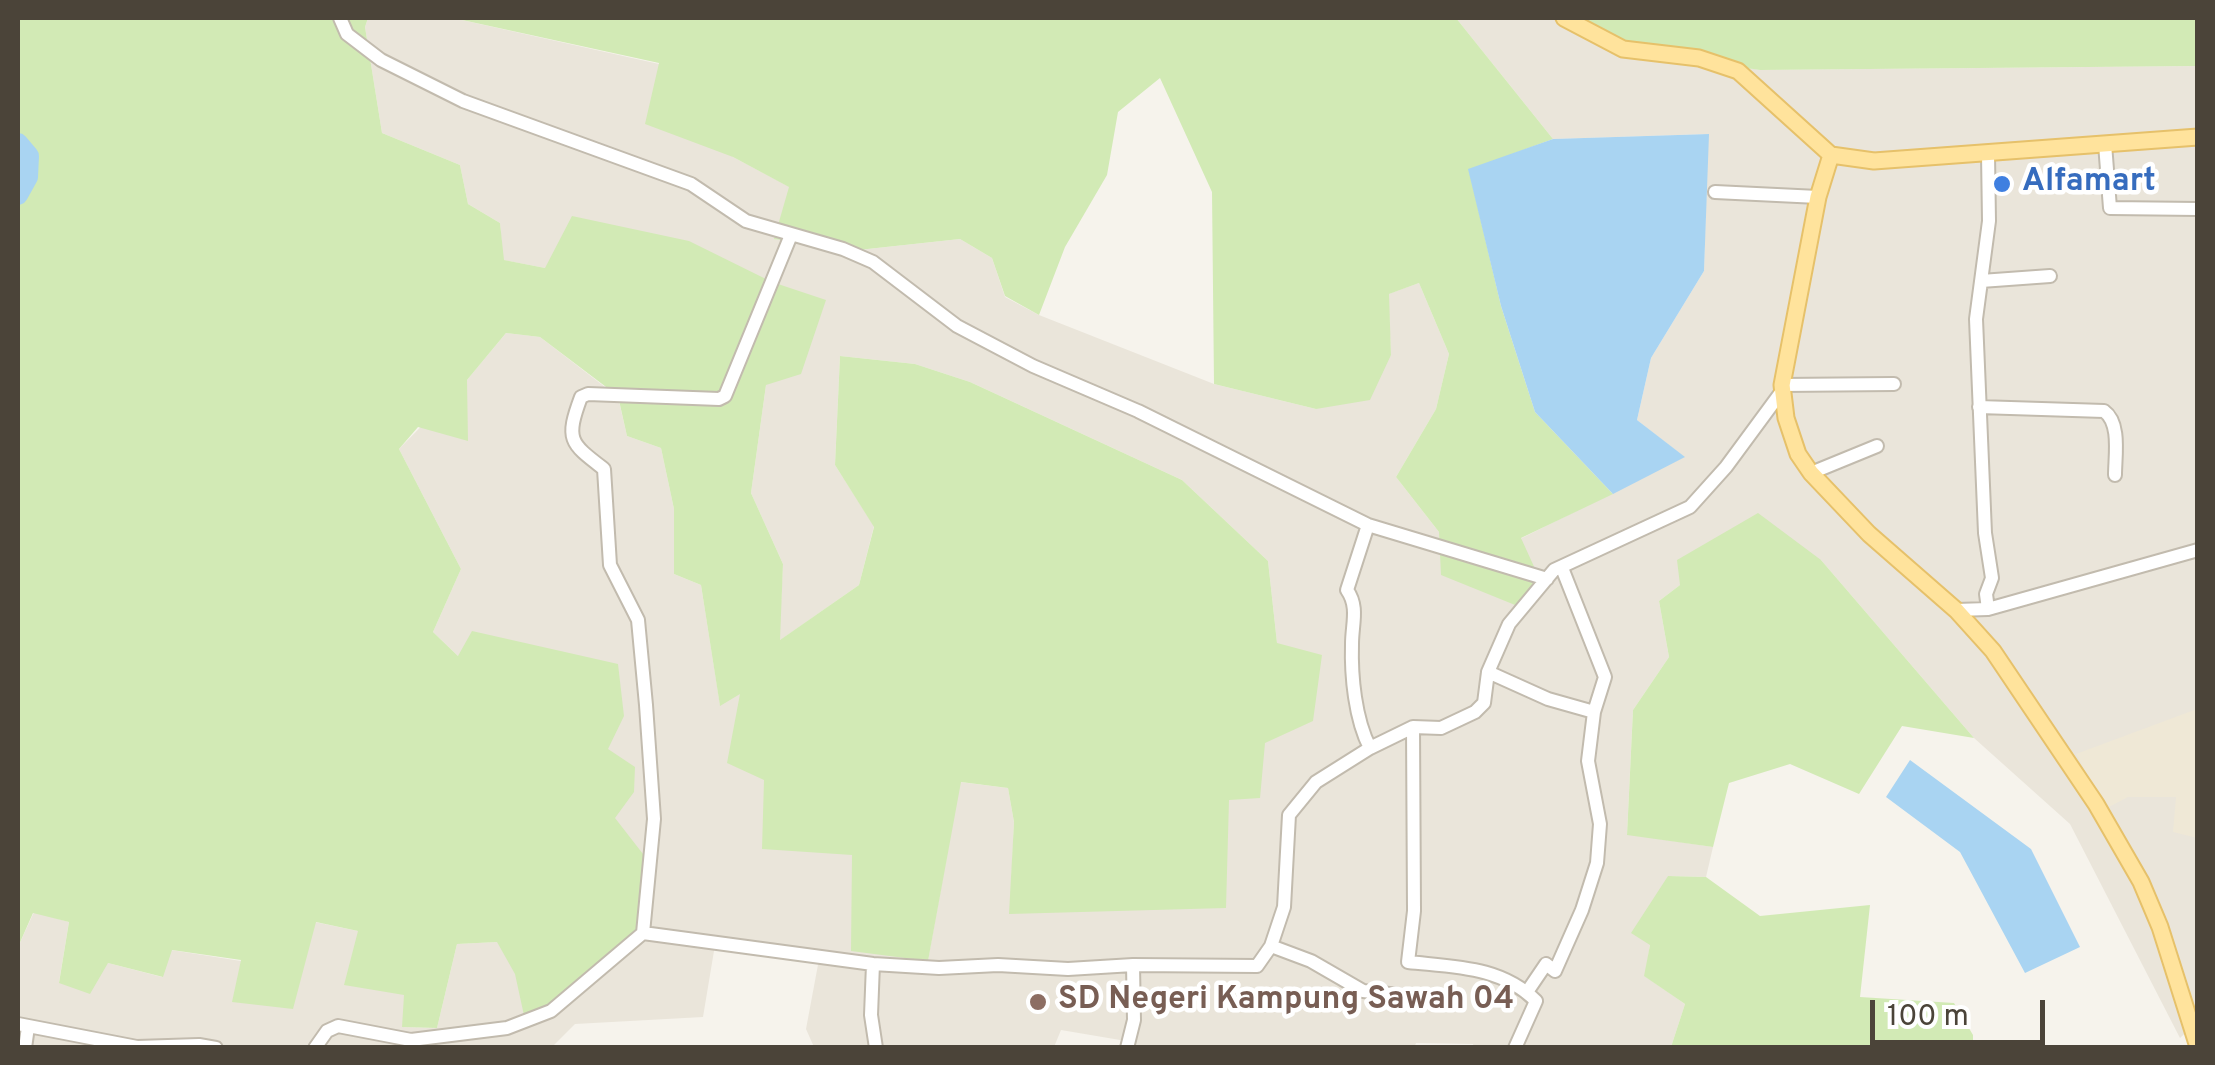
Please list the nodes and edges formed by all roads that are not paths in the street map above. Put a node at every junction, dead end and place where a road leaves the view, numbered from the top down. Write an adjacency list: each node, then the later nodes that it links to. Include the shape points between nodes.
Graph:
1 (340, 18): 10 (street, via 347,34 381,60 463,102 692,184 746,221)
2 (1564, 18): 6 (main road, via 1623,49 1699,58 1738,71)
3 (2198, 136): 4 (main road)
4 (2105, 144): 5 (main road); 9 (street, via 2110,208)
5 (1988, 154): 6 (main road, via 1874,161); 12 (street)
6 (1831, 155): 8 (main road)
7 (1716, 192): 8 (street)
8 (1818, 197): 14 (main road)
9 (2198, 210)
10 (791, 235): 19 (street, via 873,262 957,326); 29 (street, via 725,396 588,394 576,409 572,440 604,470 610,565 638,620 654,819)
11 (2050, 276): 12 (street)
12 (1981, 281): 15 (street)
13 (1894, 384): 14 (street)
14 (1782, 388): 17 (main road, via 1786,418); 21 (street, via 1690,507)
15 (1980, 407): 18 (street, via 2104,411 2114,424); 23 (street, via 1992,578)
16 (1877, 446): 17 (street)
17 (1810, 474): 24 (main road)
18 (2115, 475)
19 (1368, 525): 22 (street); 28 (street, via 1347,590 1355,602 1351,647 1361,731)
20 (2198, 550): 23 (street)
21 (1562, 568): 22 (street); 26 (street, via 1605,677)
22 (1547, 579): 25 (street, via 1509,624)
23 (1988, 609): 24 (street)
24 (1956, 610): 36 (main road, via 2004,667 2142,882)
25 (1488, 672): 26 (street); 27 (street, via 1484,703 1475,712 1441,728)
26 (1594, 712): 33 (street, via 1588,762 1600,824 1597,862 1555,971 1546,964)
27 (1413, 728): 28 (street); 33 (street, via 1408,962 1490,971)
28 (1370, 748): 30 (street, via 1316,782 1289,815 1284,907)
29 (643, 932): 31 (street); 39 (street, via 551,1011 507,1028 410,1040 338,1026)
30 (1271, 946): 32 (street, via 1258,966); 34 (street, via 1363,991)
31 (873, 964): 32 (street); 40 (street)
32 (1133, 965): 41 (street)
33 (1527, 992): 42 (street, via 1536,1001)
34 (1398, 995)
35 (22, 1026): 37 (street); 38 (street, via 137,1046)
36 (2198, 1047)
37 (25, 1048)
38 (216, 1048)
39 (315, 1048)
40 (876, 1048)
41 (1127, 1048)
42 (1515, 1048)

